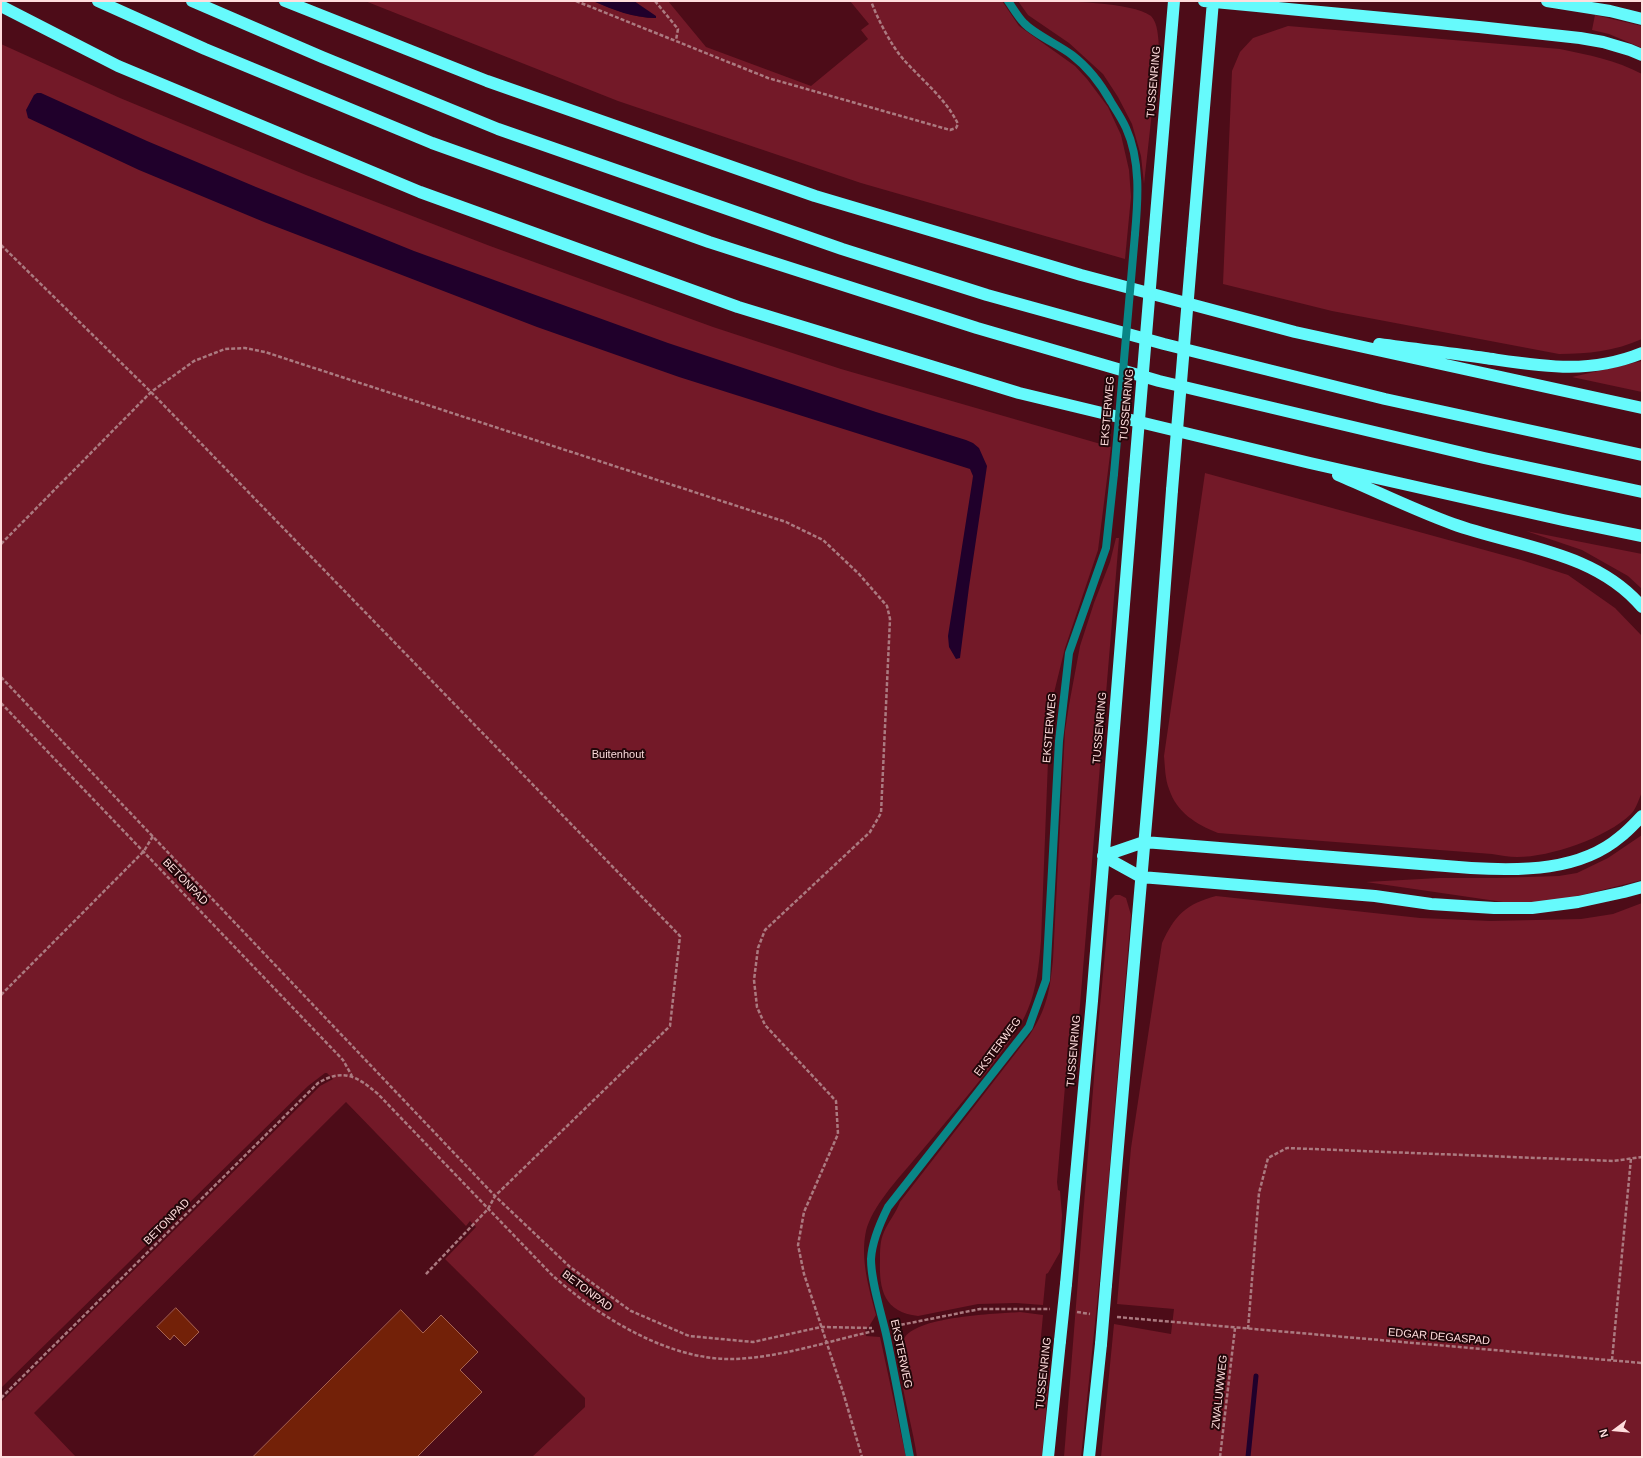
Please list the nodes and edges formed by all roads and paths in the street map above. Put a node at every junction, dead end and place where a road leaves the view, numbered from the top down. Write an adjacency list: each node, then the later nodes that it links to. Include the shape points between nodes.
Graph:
1 (98, 1): 24 (highway, via 205,49 432,143 710,242 977,328 1159,381 1484,458)
2 (192, 1): 22 (highway, via 498,129 827,244 987,295 1164,344 1384,399)
3 (285, 1): 18 (highway, via 487,81 815,196 1081,275)
4 (576, 1): 15 (path)
5 (655, 1): 15 (path, via 678,28)
6 (871, 1): 15 (path, via 903,59 954,116 958,124 956,128 950,130 768,78)
7 (1008, 1): 45 (street, EKSTERWEG, bridge, via 1024,24 1072,55 1087,68 1114,107 1126,129 1133,152 1137,208 1114,474 1106,548 1069,653 1059,741 1046,980 1029,1027 893,1201 880,1223 872,1259 875,1287)
8 (1174, 1): 34 (highway, TUSSENRING, bridge)
9 (1547, 1): 13 (highway, via 1610,10)
10 (1210, 2): 16 (highway, via 1580,38 1603,42); 32 (highway, bridge)
11 (1, 6): 14 (highway)
12 (1, 13): 14 (highway)
13 (1642, 19)
14 (48, 31): 23 (highway, via 118,66 420,192 738,306 1019,393)
15 (676, 40)
16 (1642, 55)
17 (1, 245): 20 (path)
18 (1295, 332): 19 (highway, via 1555,367 1598,366); 21 (highway)
19 (1642, 353)
20 (151, 392): 26 (path); 41 (path, via 680,936 670,1026); 44 (path, via 194,361 225,350 245,348 265,352 786,522 823,540 859,574 887,606 890,619 881,813 870,832 765,930 758,948 754,980 757,1007 765,1025 836,1101 838,1134 804,1212 798,1245 804,1274)
21 (1642, 408)
22 (1642, 455)
23 (1310, 463): 25 (highway); 27 (highway, via 1453,524 1559,554 1584,564 1621,586)
24 (1642, 492)
25 (1642, 536)
26 (1, 544)
27 (1642, 607)
28 (1, 677): 31 (path)
29 (1, 703): 33 (path, BETONPAD)
30 (1642, 816): 32 (highway, via 1620,838 1583,858 1564,864 1521,870)
31 (153, 836): 33 (path); 41 (path)
32 (1144, 842): 34 (highway); 35 (highway)
33 (144, 851): 37 (path); 38 (path, BETONPAD, via 342,1060)
34 (1103, 856): 35 (highway); 54 (highway, TUSSENRING, bridge, via 1092,1001)
35 (1141, 877): 36 (highway, via 1494,908 1532,908 1578,902); 55 (highway, bridge)
36 (1642, 887)
37 (1, 995)
38 (352, 1076): 42 (path, BETONPAD, via 378,1094); 51 (path, BETONPAD, via 333,1076 318,1083)
39 (1642, 1157): 40 (path)
40 (1631, 1158): 47 (path, via 1613,1161 1287,1148 1268,1158 1259,1193); 49 (path)
41 (496, 1196): 42 (path); 44 (path, via 570,1267 631,1311 690,1336 753,1342)
42 (488, 1209): 43 (path); 48 (path, BETONPAD, via 573,1294 623,1326 663,1345 688,1353 733,1359 777,1354)
43 (425, 1275)
44 (822, 1327): 45 (path); 48 (path)
45 (885, 1328): 48 (path, BETONPAD); 53 (street, EKSTERWEG)
46 (1235, 1328): 47 (path, EDGAR DEGASPAD); 56 (path, ZWALUWWEG)
47 (1248, 1329): 49 (path, EDGAR DEGASPAD)
48 (826, 1342): 52 (path)
49 (1612, 1360): 50 (path, EDGAR DEGASPAD)
50 (1642, 1363)
51 (1, 1398)
52 (862, 1457)
53 (910, 1457)
54 (1048, 1457)
55 (1089, 1457)
56 (1220, 1457)

